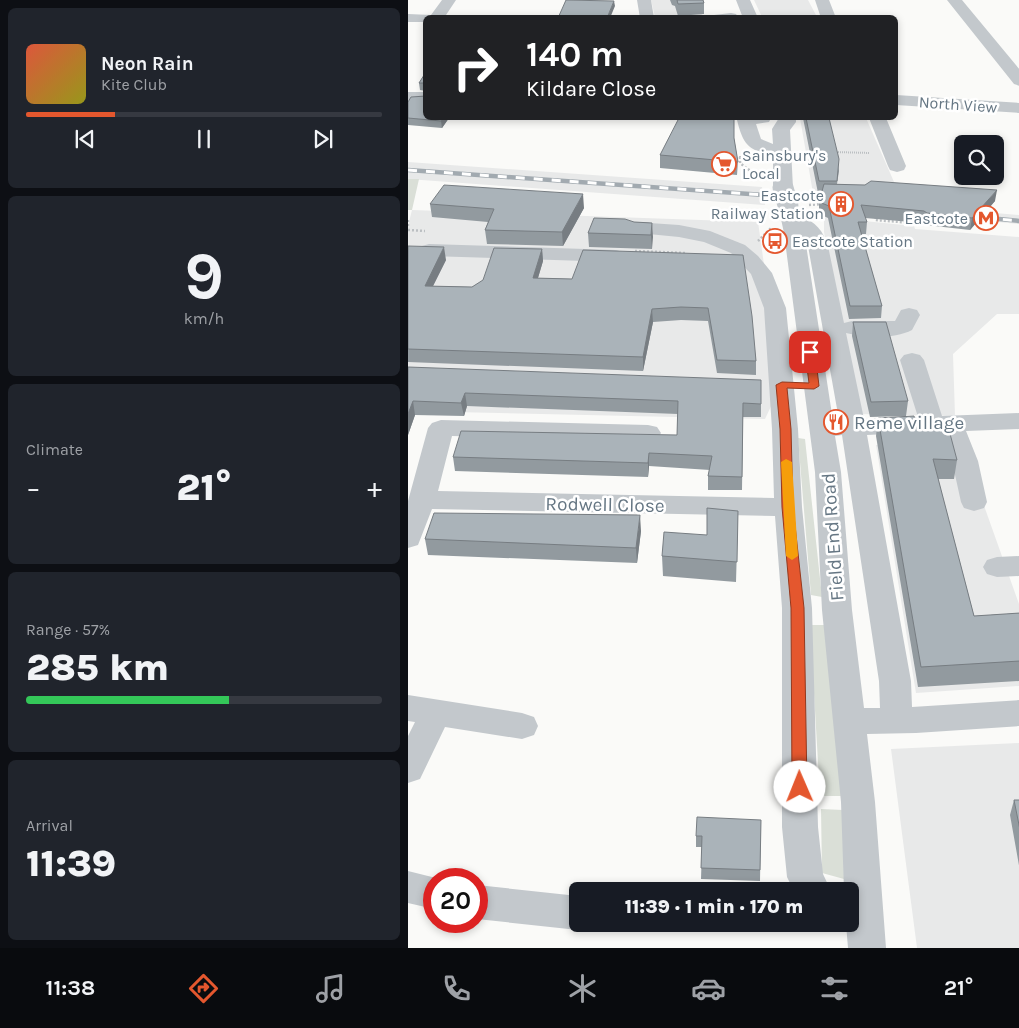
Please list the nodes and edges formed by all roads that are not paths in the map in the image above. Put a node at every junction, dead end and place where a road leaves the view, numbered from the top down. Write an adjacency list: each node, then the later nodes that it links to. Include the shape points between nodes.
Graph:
1 (449, 0): 7 (street)
2 (644, 0): 8 (street)
3 (822, 0): 10 (street)
4 (954, 0): 13 (street)
5 (743, 2): 6 (street); 9 (street)
6 (726, 14)
7 (438, 15)
8 (646, 15)
9 (750, 15)
10 (828, 15)
11 (408, 18): 12 (street)
12 (423, 18)
13 (1017, 75)
14 (408, 97): 15 (street)
15 (423, 97)
16 (898, 100): 17 (street, North View)
17 (1020, 108)
18 (746, 120): 22 (street, via 753,143)
19 (766, 120): 21 (street, Field End Road, via 770,124)
20 (878, 120): 23 (street)
21 (784, 123): 22 (street, Field End Road)
22 (783, 151): 24 (street, Field End Road, via 782,172)
23 (894, 159)
24 (791, 205): 30 (street, Field End Road); 33 (lane, via 802,222 813,231)
25 (635, 228): 29 (lane, via 710,237 738,249)
26 (429, 250): 27 (street)
27 (633, 257)
28 (710, 259): 29 (street)
29 (751, 260): 31 (street, via 761,273)
30 (801, 290): 31 (street); 34 (street, Field End Road)
31 (770, 295): 35 (street, via 775,308)
32 (909, 315): 33 (lane, via 908,322 902,326 875,329)
33 (833, 327): 34 (lane); 42 (street)
34 (807, 331): 35 (street); 39 (street, Field End Road)
35 (776, 334): 38 (street)
36 (912, 360): 41 (street)
37 (757, 384): 38 (street)
38 (782, 385): 39 (street); 44 (street)
39 (814, 386): 43 (street, Field End Road)
40 (1020, 421): 41 (street)
41 (942, 425): 42 (street); 47 (street, via 965,461)
42 (853, 427): 43 (street); 54 (street, via 895,681)
43 (821, 428): 44 (street); 51 (street, Field End Road, via 832,518)
44 (785, 429): 48 (street)
45 (648, 433): 46 (street, via 441,428)
46 (422, 500): 48 (street, Rodwell Close); 49 (street)
47 (974, 502)
48 (788, 507): 50 (street)
49 (408, 538)
50 (797, 608): 51 (street); 58 (street, via 800,827)
51 (836, 610): 55 (street, Field End Road)
52 (421, 711): 56 (street); 57 (street)
53 (1020, 713): 54 (street)
54 (897, 719): 55 (street)
55 (849, 721): 63 (street, Field End Road, via 858,802)
56 (522, 726)
57 (408, 769)
58 (809, 882)
59 (408, 887): 60 (street)
60 (423, 890)
61 (488, 903): 62 (street)
62 (569, 912)
63 (860, 928)

